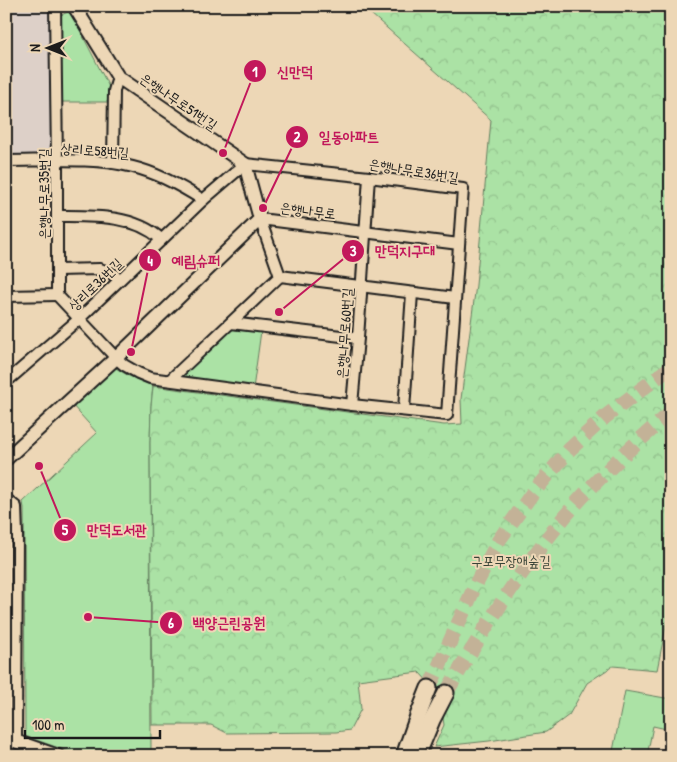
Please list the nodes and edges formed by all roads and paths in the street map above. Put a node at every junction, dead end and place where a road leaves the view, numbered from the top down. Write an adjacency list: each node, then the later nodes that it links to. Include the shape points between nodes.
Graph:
1 (55, 6): 4 (street, 은행나무로35번길)
2 (74, 6): 3 (street, 은행나무로51번길)
3 (118, 77): 6 (street, via 114,91); 7 (street, 은행나무로51번길)
4 (57, 160): 5 (street, 상리로58번길); 6 (street, 상리로58번길); 10 (street, 은행나무로35번길)
5 (6, 161)
6 (113, 163): 9 (street, 상리로58번길, via 134,166 161,176)
7 (245, 164): 8 (street, 은행나무로36번길); 9 (street, 상리로36번길); 11 (street)
8 (369, 177): 12 (street, 은행나무로60번길); 14 (street, 은행나무로36번길, via 463,188)
9 (203, 200): 13 (street, 상리로36번길)
10 (57, 216): 13 (street, via 101,216 126,221); 15 (street, 은행나무로35번길)
11 (260, 219): 12 (street, 은행나무로); 16 (street); 26 (street, 은행나무로)
12 (365, 233): 14 (street, 은행나무로); 18 (street, 은행나무로60번길)
13 (161, 239): 17 (street, 상리로36번길)
14 (459, 244): 22 (street, 은행나무로36번길)
15 (57, 270): 17 (street, via 100,269); 20 (street, 은행나무로35번길)
16 (280, 276): 18 (street); 24 (street)
17 (120, 279): 23 (street, 상리로36번길)
18 (361, 286): 19 (street); 25 (street, 은행나무로60번길)
19 (412, 293): 22 (street); 30 (street)
20 (57, 295): 21 (street); 23 (street)
21 (6, 296)
22 (455, 298): 30 (street, 은행나무로36번길, via 447,415)
23 (79, 319): 26 (street); 28 (street, 상리로36번길)
24 (231, 323): 25 (street); 27 (street)
25 (358, 338): 29 (street, 은행나무로60번길)
26 (116, 358): 27 (street, 은행나무로36번길, via 150,378); 31 (street, 은행나무로)
27 (170, 380): 29 (street, 은행나무로36번길)
28 (6, 382)
29 (352, 405): 30 (street, 은행나무로36번길)
30 (404, 410)
31 (6, 459)
32 (6, 499): 33 (street, via 16,507)
33 (17, 535): 34 (street); 38 (street)
34 (6, 542)
35 (429, 688): 37 (main road)
36 (446, 694): 37 (main road)
37 (425, 718): 40 (main road); 41 (main road)
38 (11, 739): 39 (street)
39 (58, 756)
40 (404, 756)
41 (418, 756)

